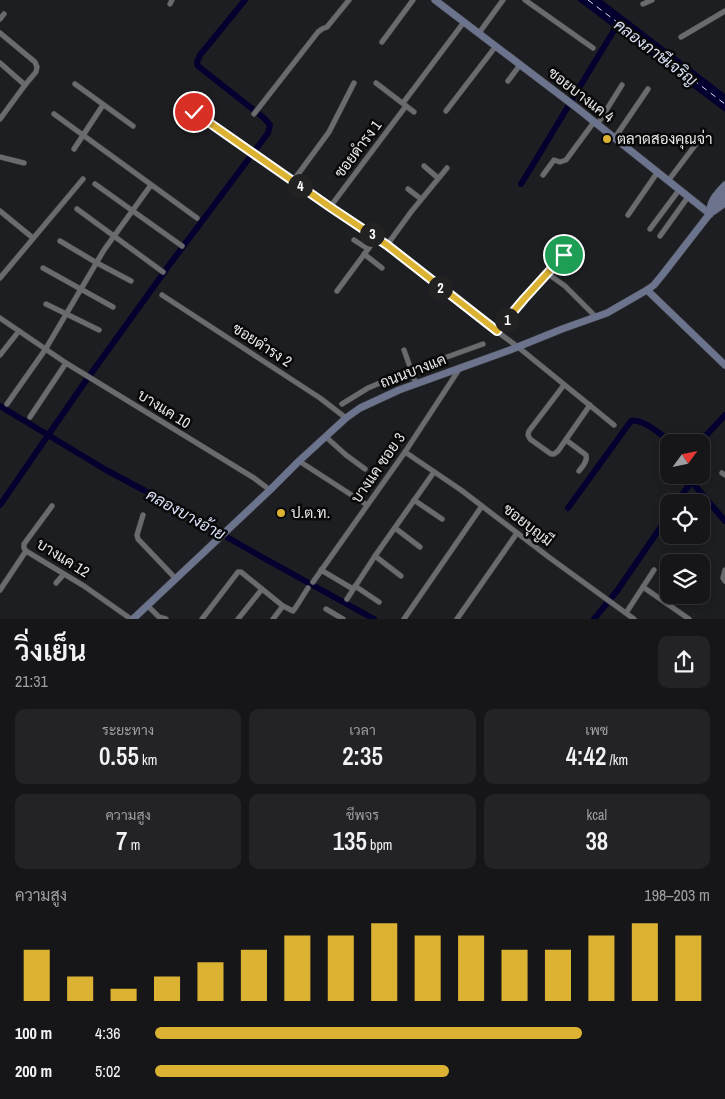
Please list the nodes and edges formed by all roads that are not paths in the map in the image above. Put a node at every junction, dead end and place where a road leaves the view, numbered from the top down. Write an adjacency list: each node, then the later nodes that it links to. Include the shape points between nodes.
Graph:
1 (349, 0): 31 (street, via 327,27 318,32)
2 (413, 0): 13 (street)
3 (435, 0): 9 (main road, ซอยบางแค 4)
4 (503, 0): 11 (street)
5 (525, 0): 15 (street)
6 (652, 0): 7 (street)
7 (643, 4)
8 (725, 11): 12 (street)
9 (464, 22): 11 (main road, ซอยบางแค 4); 25 (street, ซอยดำรง 1)
10 (0, 33): 22 (street, via 35,62 36,72)
11 (479, 33): 14 (main road, ซอยบางแค 4)
12 (681, 37)
13 (382, 42)
14 (496, 46): 17 (main road, ซอยบางแค 4); 27 (street)
15 (594, 48)
16 (0, 63): 22 (street)
17 (520, 65): 18 (street); 33 (main road, ซอยบางแค 4)
18 (508, 81)
19 (354, 82): 47 (street, via 329,132)
20 (376, 83): 25 (street)
21 (75, 84): 26 (street)
22 (25, 85): 32 (street)
23 (622, 85): 33 (street)
24 (648, 89): 36 (street)
25 (404, 104): 29 (street); 57 (street, ซอยดำรง 1)
26 (103, 105): 34 (street); 35 (street)
27 (446, 111)
28 (194, 112): 47 (street)
29 (414, 112)
30 (54, 114): 35 (street)
31 (254, 114)
32 (0, 119)
33 (595, 124): 36 (main road, ซอยบางแค 4); 44 (street, via 566,160 554,160)
34 (133, 126)
35 (83, 135): 38 (street); 50 (street)
36 (614, 139): 43 (main road, ซอยบางแค 4)
37 (696, 144): 48 (street)
38 (74, 149)
39 (0, 157): 40 (street)
40 (24, 163)
41 (424, 166): 45 (street)
42 (447, 168): 45 (street)
43 (657, 173): 48 (main road, ซอยบางแค 4); 62 (street)
44 (544, 174)
45 (438, 178): 55 (street)
46 (83, 179): 68 (street)
47 (293, 181): 57 (street)
48 (668, 181): 53 (main road, ซอยบางแค 4)
49 (96, 184): 60 (street)
50 (152, 185): 60 (street); 63 (street)
51 (725, 185): 61 (main road, via 711,203)
52 (408, 188): 55 (street)
53 (679, 190): 54 (main road, ซอยบางแค 4); 64 (street)
54 (688, 197): 61 (main road, ซอยบางแค 4); 66 (street)
55 (422, 199): 71 (street)
56 (724, 199): 61 (main road, ถนนบางแค)
57 (330, 207): 67 (street)
58 (77, 209): 65 (street)
59 (0, 211): 68 (street)
60 (133, 211): 65 (street); 72 (street)
61 (710, 214): 84 (main road, ถนนบางแค, via 654,285)
62 (628, 215)
63 (197, 218)
64 (650, 229)
65 (114, 236): 76 (street); 79 (street)
66 (660, 236)
67 (377, 237): 71 (street); 73 (street)
68 (33, 238): 81 (street)
69 (354, 240): 73 (street)
70 (60, 241): 76 (street)
71 (387, 245): 94 (street)
72 (182, 246)
73 (368, 249): 74 (street)
74 (364, 254): 78 (street); 85 (street)
75 (564, 255): 80 (street)
76 (97, 263): 82 (street); 83 (street)
77 (43, 268): 83 (street)
78 (382, 268)
79 (163, 272)
80 (547, 273): 90 (street); 94 (street)
81 (0, 278)
82 (132, 281)
83 (82, 289): 88 (street); 89 (street)
84 (646, 290): 90 (main road, ถนนบางแค); 101 (main road)
85 (337, 291)
86 (162, 295): 110 (street, ซอยดำรง 2)
87 (46, 304): 89 (street)
88 (113, 308)
89 (66, 314): 92 (street); 97 (street)
90 (596, 317): 96 (main road, ถนนบางแค)
91 (0, 318): 93 (street, บางแค 10)
92 (99, 330)
93 (18, 331): 97 (street, บางแค 10); 99 (street)
94 (497, 331): 96 (street)
95 (483, 344): 103 (street)
96 (518, 347): 102 (main road, ถนนบางแค); 105 (street)
97 (46, 350): 100 (street, บางแค 10); 106 (street)
98 (404, 350): 103 (street)
99 (0, 356)
100 (66, 363): 109 (street); 119 (street, บางแค 10)
101 (725, 364)
102 (461, 367): 104 (main road, ถนนบางแค); 114 (street, บางแค ซอย 3)
103 (411, 370): 104 (street); 107 (street, via 368,388)
104 (416, 384): 110 (main road, ถนนบางแค, via 376,400)
105 (564, 385): 108 (street); 113 (street, via 528,434 550,454 558,451)
106 (7, 404)
107 (342, 404)
108 (590, 406): 111 (street); 113 (street)
109 (30, 416)
110 (346, 418): 112 (main road, ถนนบางแค)
111 (614, 425)
112 (326, 437): 115 (main road, ถนนบางแค); 116 (street)
113 (566, 440): 117 (street, via 586,455 586,462)
114 (405, 452): 118 (street, ซอยบุญมี); 121 (street, บางแค ซอย 3)
115 (299, 461): 119 (main road, ถนนบางแค); 121 (street)
116 (366, 469)
117 (579, 471)
118 (434, 472): 120 (street); 123 (street, ซอยบุญมี)
119 (270, 490): 136 (main road, ถนนบางแค)
120 (414, 500): 125 (street); 126 (street)
121 (367, 505): 131 (street, บางแค ซอย 3)
122 (52, 506): 129 (street, บางแค 12, via 24,544)
123 (482, 506): 127 (street, ซอยบุญมี); 157 (street)
124 (143, 515): 136 (street, via 138,539)
125 (442, 519)
126 (395, 528): 128 (street); 130 (street)
127 (517, 533): 150 (street, ซอยบุญมี); 158 (street)
128 (420, 547)
129 (26, 551): 134 (street, บางแค 12); 144 (street)
130 (375, 556): 135 (street); 143 (street)
131 (321, 570): 138 (street, บางแค ซอย 3); 143 (street)
132 (654, 570): 140 (street)
133 (725, 570): 137 (street)
134 (64, 574): 139 (street); 151 (street, บางแค 12)
135 (401, 576)
136 (176, 579): 147 (main road, ถนนบางแค)
137 (725, 581)
138 (313, 582)
139 (56, 583)
140 (643, 587): 150 (street); 160 (street)
141 (262, 588): 148 (street); 153 (street, via 238,572); 154 (street)
142 (308, 588): 148 (street, via 293,611)
143 (354, 588): 145 (street); 146 (street)
144 (0, 590)
145 (347, 599)
146 (379, 602)
147 (148, 606): 151 (main road, ถนนบางแค); 152 (street)
148 (283, 606): 155 (street)
149 (326, 609): 156 (street)
150 (626, 613): 159 (street, ซอยบุญมี)
151 (132, 619)
152 (166, 619)
153 (202, 619)
154 (238, 619)
155 (273, 619)
156 (343, 619)
157 (404, 619)
158 (457, 619)
159 (634, 619)
160 (689, 619)

